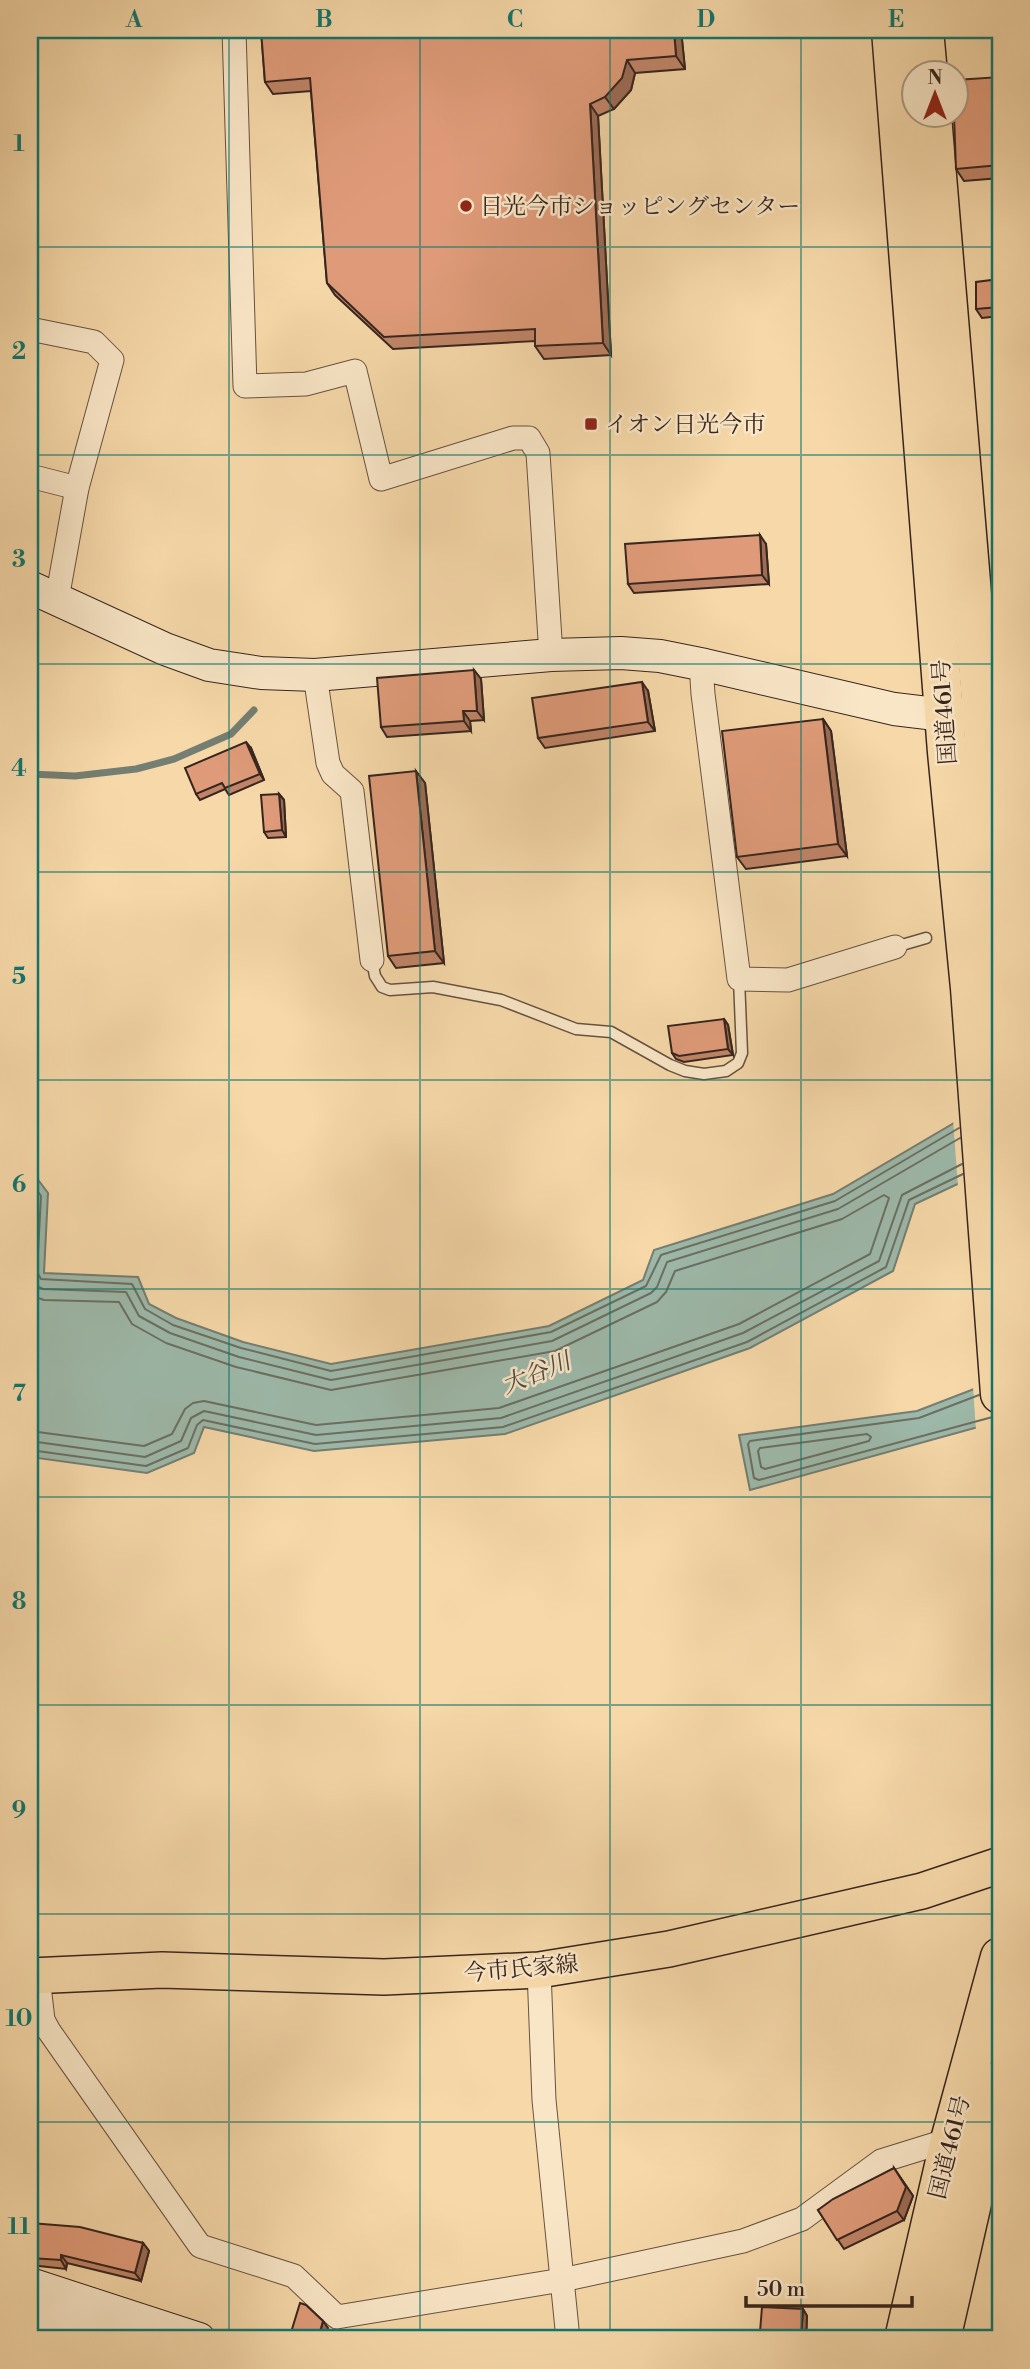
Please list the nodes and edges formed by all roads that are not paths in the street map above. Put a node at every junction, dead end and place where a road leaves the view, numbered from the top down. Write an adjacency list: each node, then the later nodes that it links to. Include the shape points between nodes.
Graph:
1 (234, 30): 10 (street, via 245,386 306,384 355,371 381,479 513,438 528,438 538,453)
2 (891, 30): 14 (highway, 国道461号)
3 (925, 30): 4 (highway)
4 (927, 60)
5 (933, 130): 13 (highway, 国道461号)
6 (30, 329): 8 (street, via 94,342 111,360)
7 (30, 476): 8 (street)
8 (77, 488): 9 (street)
9 (43, 593): 12 (street, via 209,665)
10 (551, 655): 11 (street, via 621,653); 12 (street)
11 (705, 664): 14 (street, via 894,709); 18 (street, via 703,694)
12 (315, 675): 17 (street, via 328,764 332,774 352,791)
13 (991, 714): 14 (street); 19 (highway, 国道461号)
14 (944, 715): 19 (highway, 国道461号)
15 (926, 938): 16 (lane)
16 (895, 947): 18 (street, via 788,980)
17 (372, 960): 18 (lane, via 375,976 390,990 433,987 501,1000 576,1029 611,1032 670,1065 704,1074 726,1071 743,1054)
18 (738, 979)
19 (989, 986): 20 (highway, 国道461号)
20 (1000, 1394)
21 (1000, 1865): 23 (main road, 今市氏家線, via 922,1891 669,1949)
22 (1000, 1957): 27 (highway, 国道461号)
23 (539, 1970): 24 (main road, 今市氏家線, via 384,1977 162,1970); 28 (street, via 544,2100)
24 (34, 1976): 28 (street, via 49,2031 200,2246 294,2276 337,2317)
25 (1000, 2080): 26 (highway, 国道461号)
26 (993, 2133): 27 (street); 35 (highway, 国道461号)
27 (948, 2144): 28 (street, via 881,2161 802,2219 743,2241); 34 (highway, 国道461号)
28 (562, 2280): 33 (street)
29 (30, 2284): 32 (street)
30 (30, 2311): 31 (street)
31 (115, 2339)
32 (199, 2339)
33 (568, 2339)
34 (904, 2339)
35 (941, 2339)

